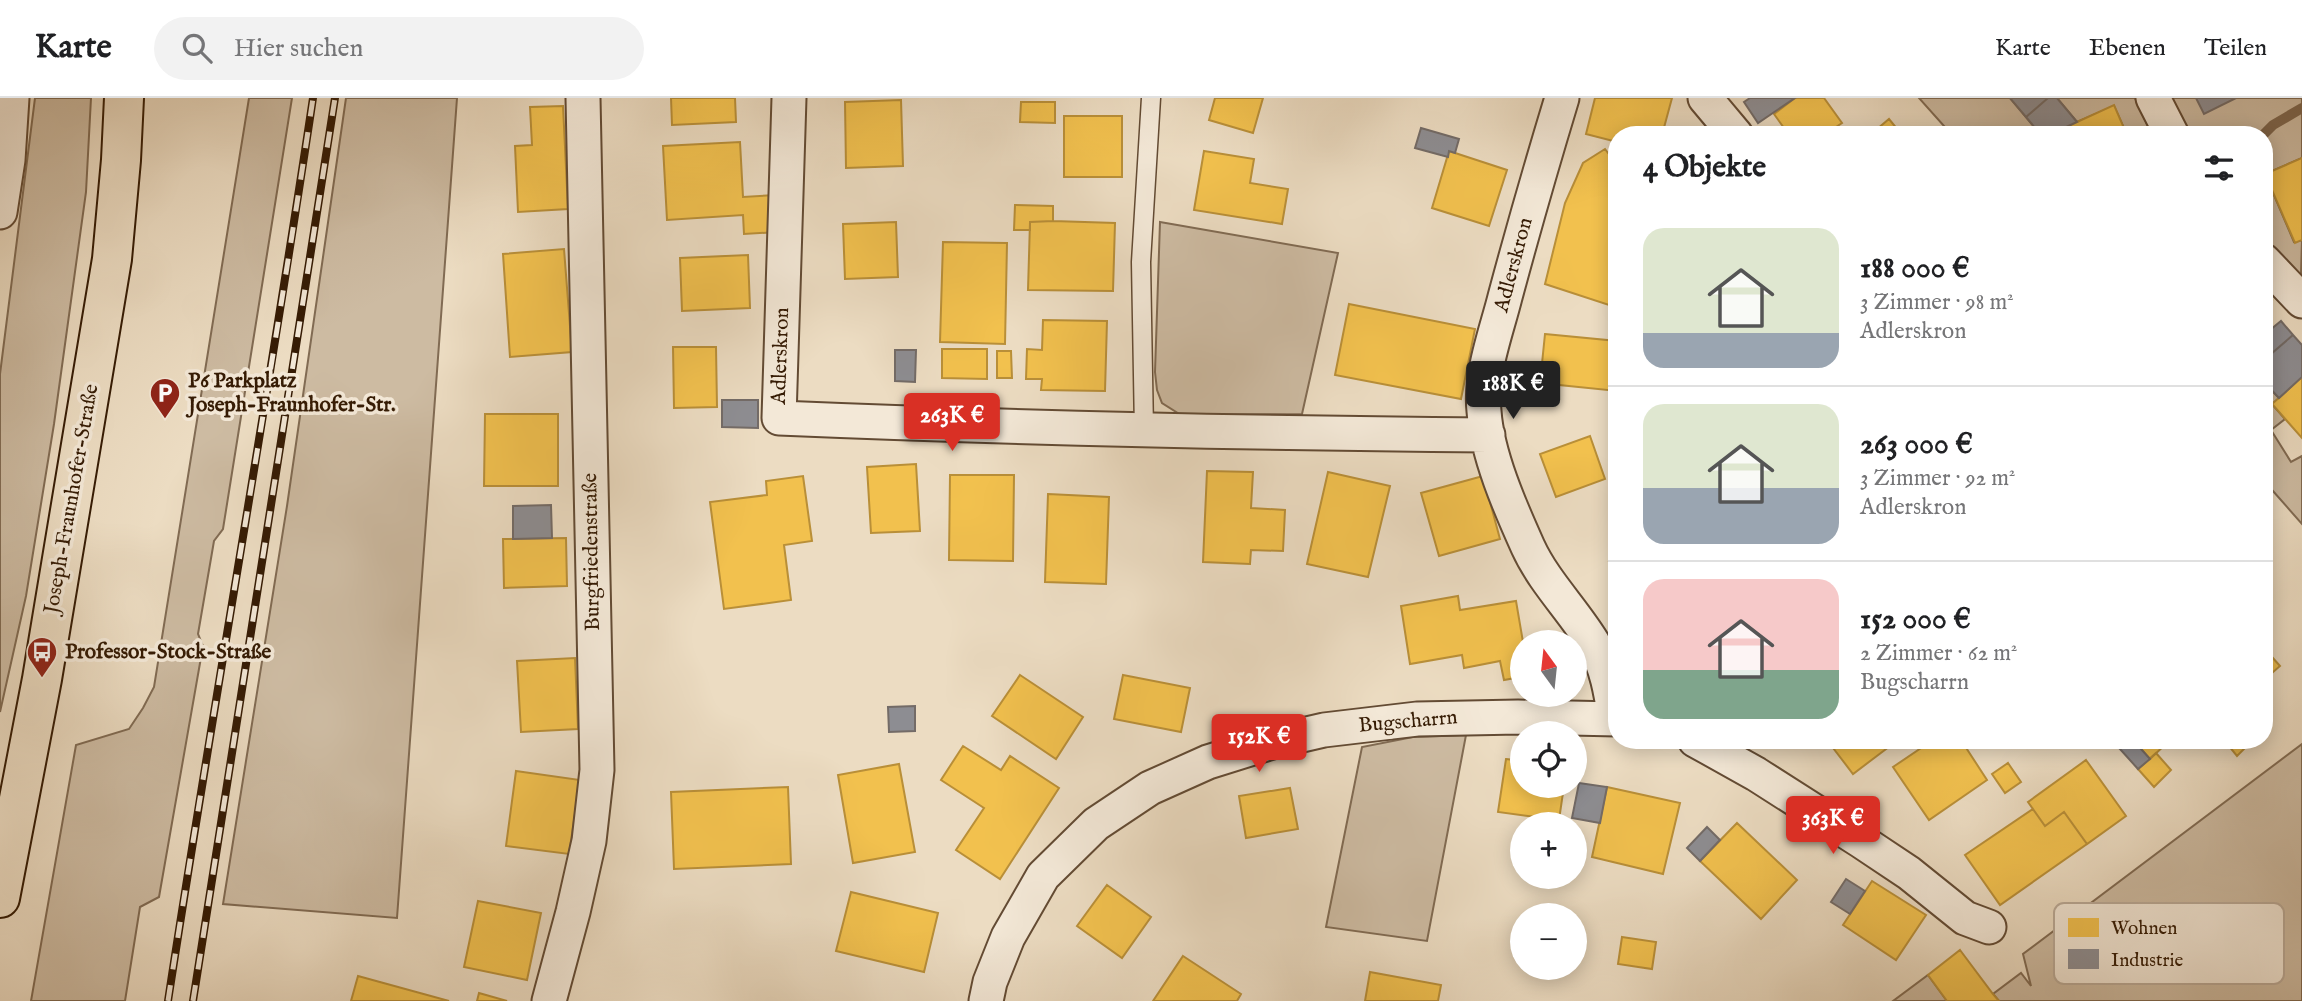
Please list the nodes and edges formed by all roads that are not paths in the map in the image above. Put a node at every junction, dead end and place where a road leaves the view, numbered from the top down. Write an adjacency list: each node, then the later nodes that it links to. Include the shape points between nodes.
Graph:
1 (12, 98): 11 (street)
2 (124, 98): 20 (main road, Joseph-Fraunhofer-Straße, via 112,258 42,679)
3 (583, 98): 23 (street, Burgfriedenstraße, via 597,770 589,841)
4 (789, 98): 15 (street, Adlerskron, via 779,418)
5 (1151, 98): 15 (lane, via 1141,262)
6 (1562, 98): 16 (street, Adlerskron, via 1494,337 1483,397)
7 (1705, 98): 9 (street)
8 (2153, 98): 10 (street)
9 (1728, 126)
10 (2167, 126)
11 (4, 161): 12 (street)
12 (0, 212)
13 (2273, 270): 14 (street)
14 (2302, 301)
15 (1144, 431): 16 (street, Adlerskron)
16 (1488, 435): 17 (street, Adlerskron, via 1529,550 1598,654)
17 (1608, 681)
18 (1608, 719): 22 (street, Bugscharrn, via 1463,717 1324,730 1208,762 1150,788 1096,824 1043,876 1008,937)
19 (1711, 749): 21 (street, via 1880,853 1965,918)
20 (0, 898)
21 (1989, 927)
22 (995, 995)
23 (549, 1001)

